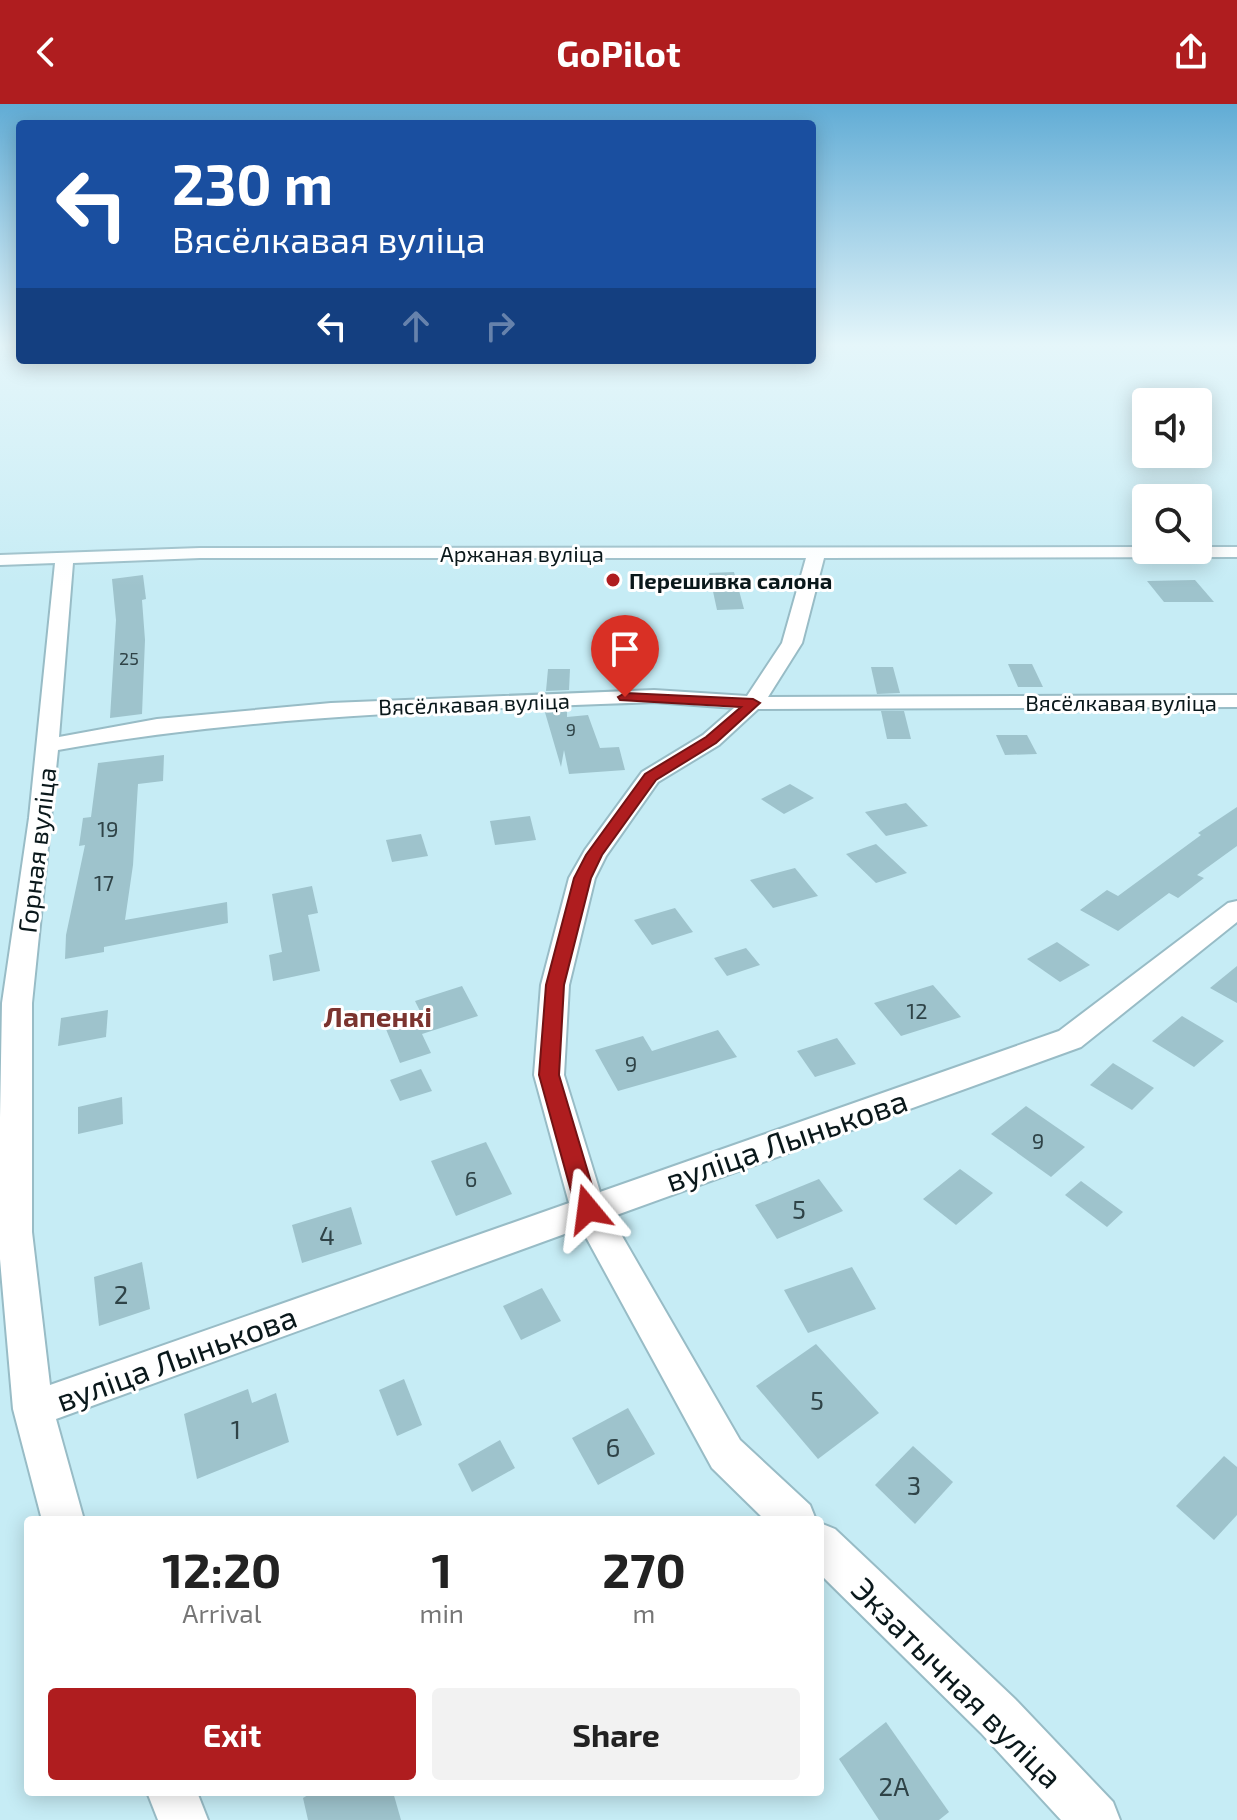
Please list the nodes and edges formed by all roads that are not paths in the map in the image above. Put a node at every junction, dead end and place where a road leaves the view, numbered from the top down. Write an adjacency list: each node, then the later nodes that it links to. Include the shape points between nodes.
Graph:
1 (1237, 552): 2 (street, Аржаная вуліца)
2 (816, 553): 3 (street, Аржаная вуліца, via 200,553); 6 (street, via 792,643)
3 (65, 559): 4 (street, Аржаная вуліца); 7 (street, Горная вуліца)
4 (0, 560)
5 (1237, 701): 6 (street, Вясёлкавая вуліца)
6 (753, 703): 7 (street, Вясёлкавая вуліца, via 654,696 331,709 157,726); 9 (street, via 711,740 650,777 582,878 555,985 549,1075)
7 (49, 745): 10 (street, Горная вуліца, via 17,1003 15,1232)
8 (1237, 909): 9 (street, вуліца Лынькова, via 1070,1039)
9 (588, 1209): 10 (street, вуліца Лынькова); 12 (street, via 726,1454)
10 (33, 1409): 11 (street, Горная вуліца)
11 (62, 1516)
12 (791, 1516)
13 (824, 1548): 16 (street, Экзатычная вуліца, via 998,1716)
14 (174, 1796): 15 (street)
15 (183, 1820)
16 (1095, 1820)

